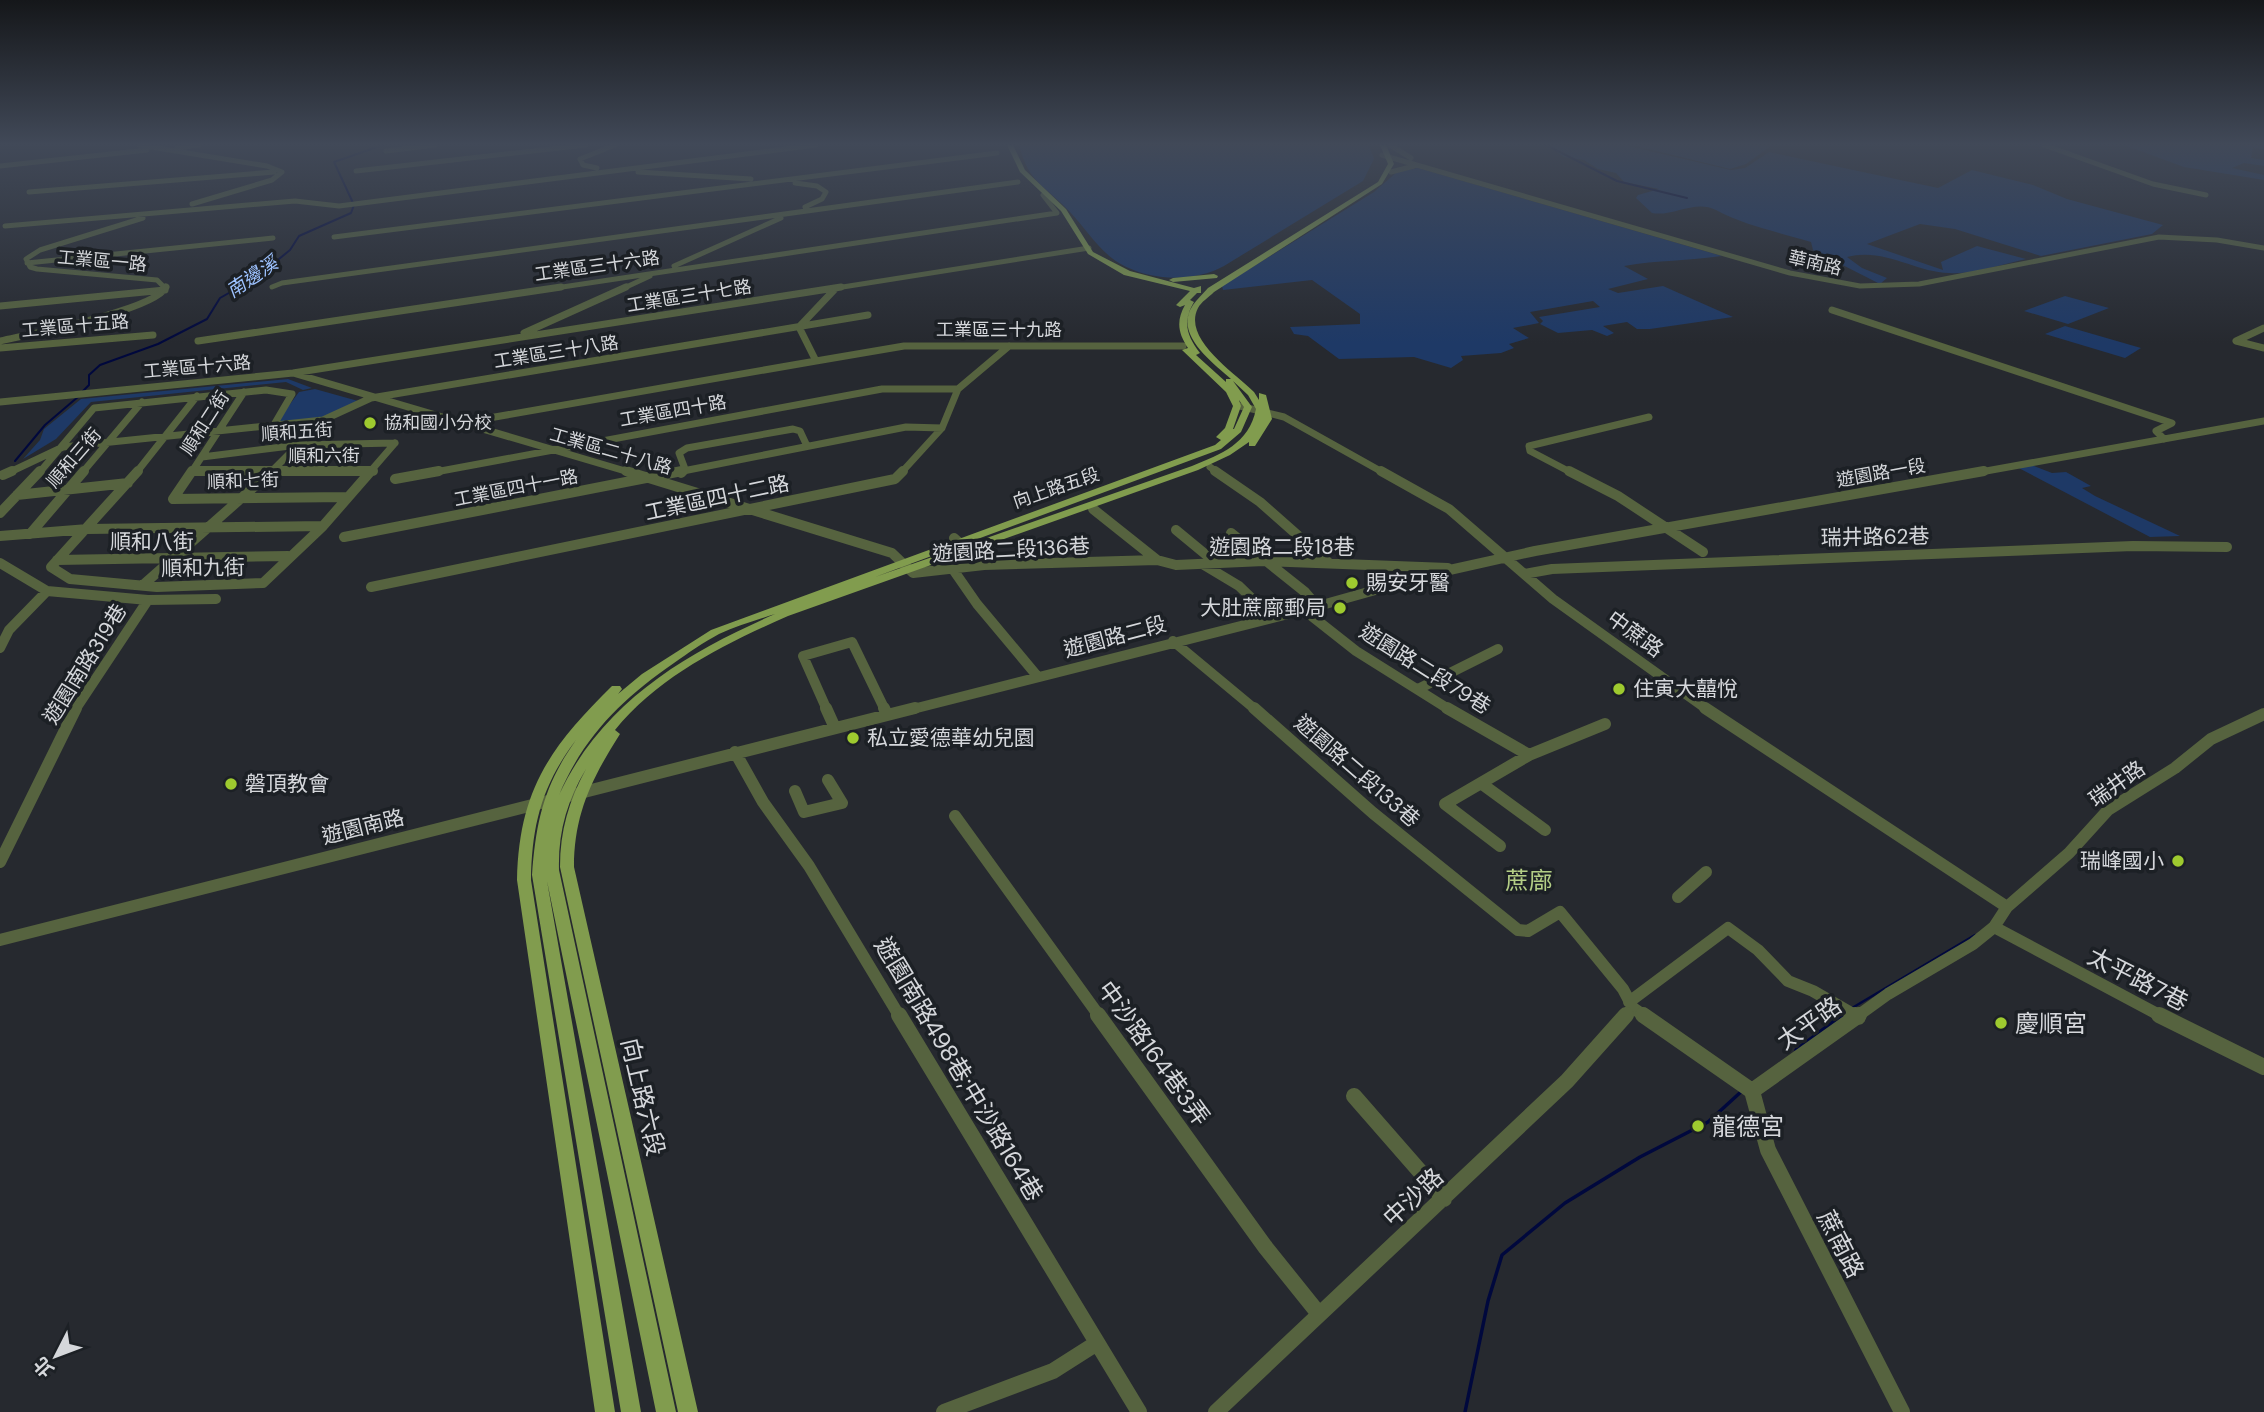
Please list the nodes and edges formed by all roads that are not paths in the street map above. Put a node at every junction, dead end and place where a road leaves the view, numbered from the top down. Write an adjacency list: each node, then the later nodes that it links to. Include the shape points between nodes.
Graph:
1 (168, 211): 11 (street, 工業區一路)
2 (542, 211): 15 (street)
3 (797, 211): 10 (street)
4 (805, 211): 10 (street)
5 (1055, 211): 21 (street, 工業區三十六路)
6 (1065, 211): 17 (main road)
7 (1328, 211): 30 (main road)
8 (1335, 211): 30 (main road)
9 (1580, 211): 18 (street, 華南路, via 1813,279 1880,287 1908,286 2145,239 2196,238)
10 (792, 213): 12 (street); 14 (street)
11 (136, 217): 13 (street); 20 (street, 工業區一路, via 40,250 27,257)
12 (753, 218): 14 (street, via 765,221); 27 (street, via 282,283)
13 (5, 226)
14 (762, 226): 19 (street)
15 (334, 237)
16 (272, 239): 20 (street)
17 (1089, 248): 25 (main road); 28 (street, 工業區三十七路)
18 (2264, 248)
19 (688, 260): 21 (street); 22 (street)
20 (27, 263): 29 (street, 工業區一路, via 37,269 157,280)
21 (698, 266): 22 (street, 工業區三十六路)
22 (663, 271): 24 (street, 工業區三十六路); 26 (street)
23 (1214, 276): 25 (main road)
24 (622, 277): 26 (street); 41 (street, 工業區三十六路)
25 (1164, 282): 30 (main road); 31 (main road)
26 (634, 284): 35 (street)
27 (272, 288)
28 (835, 289): 36 (street); 38 (street, 工業區三十七路)
29 (166, 290): 32 (street); 42 (street, 工業區一路, via 144,304)
30 (1206, 291): 31 (main road); 58 (main road, via 1196,320 1200,338 1255,386 1264,398); 58 (main road, via 1183,313 1185,339)
31 (1184, 299): 44 (main road, via 1175,321)
32 (0, 306)
33 (1832, 310): 69 (street, via 2162,419 2172,423 2156,431)
34 (868, 315): 36 (street, 工業區三十八路)
35 (544, 324): 38 (street); 40 (street)
36 (799, 327): 46 (street); 51 (street, 工業區三十八路)
37 (2264, 328): 45 (street, via 2236,341)
38 (555, 332): 40 (street, 工業區三十七路)
39 (153, 335): 42 (street, 工業區十五路)
40 (511, 340): 47 (street, 工業區三十七路)
41 (198, 341)
42 (4, 344)
43 (1009, 346): 44 (street, 工業區三十九路); 46 (street, 工業區三十九路, via 904,346); 50 (street, 工業區四十二路)
44 (1183, 346): 58 (main road)
45 (2264, 348)
46 (816, 361): 60 (street, 工業區三十九路)
47 (339, 367): 48 (street, 工業區三十七路); 49 (street, via 316,380)
48 (293, 373): 49 (street, 工業區二十八路); 55 (street, 工業區十六路)
49 (322, 383): 54 (street, 工業區二十八路)
50 (958, 389): 65 (street, 工業區四十二路); 73 (street, 工業區四十路, via 883,389)
51 (408, 391): 54 (street, 工業區三十八路); 57 (street, via 396,398 393,402)
52 (244, 392): 53 (street); 64 (street, via 292,394); 67 (street, 順和二街)
53 (197, 396): 56 (street); 68 (street)
54 (371, 398): 57 (street, 工業區二十八路); 61 (street, 工業區三十八路)
55 (0, 402)
56 (142, 402): 70 (street, 順和三街); 76 (street, via 94,408)
57 (397, 405): 63 (street, 工業區二十八路)
58 (1256, 410): 81 (main road, 向上路五段, via 1254,443); 113 (main road, 向上路五段, via 1203,449); 113 (main road, 向上路五段, via 1251,434 1218,459); 117 (street, 中蔗路, via 1284,417 1449,509)
59 (1649, 417): 106 (street, via 1529,446 1530,451 1618,496)
60 (490, 419): 63 (street, 工業區三十九路); 66 (street)
61 (323, 420): 64 (street, 工業區三十八路); 74 (street, 工業區三十八路)
62 (2264, 421): 69 (street, 遊園路一段)
63 (461, 423): 66 (street, 工業區二十八路)
64 (275, 424): 67 (street, 工業區三十八路)
65 (942, 428): 75 (street, 工業區四十一路, via 906,427); 98 (street, 工業區四十二路, via 895,479)
66 (482, 429): 72 (street, 工業區二十八路)
67 (222, 430): 68 (street, 工業區三十八路); 80 (street, 順和二街)
68 (165, 436): 70 (street, 工業區三十八路); 90 (street)
69 (2164, 439): 106 (street, 遊園路一段)
70 (109, 442): 76 (street, 工業區三十八路); 93 (street, 順和三街)
71 (395, 443): 74 (street, 順和五街); 85 (street, 順和九街)
72 (532, 444): 77 (street, 工業區二十八路); 78 (street)
73 (584, 444): 77 (street, 工業區四十路); 79 (street)
74 (298, 445): 80 (street, 順和五街); 86 (street, 工業區三十八路)
75 (807, 446): 83 (street, 工業區四十一路); 83 (street, via 800,431 793,429 688,448 679,453)
76 (63, 447): 87 (street); 94 (street)
77 (553, 450): 78 (street, 工業區四十路); 79 (street, 工業區二十八路)
78 (517, 456): 89 (street, 工業區四十路)
79 (573, 456): 82 (street, 工業區二十八路)
80 (202, 457): 84 (street, 順和二街)
81 (1210, 467): 100 (main road, 向上路五段); 125 (street, via 1260,502)
82 (620, 470): 88 (street, 工業區二十八路); 92 (street, via 615,481)
83 (685, 470): 88 (street, 工業區四十一路); 91 (street, via 674,479)
84 (192, 471): 86 (street, 順和六街); 95 (street, 順和七街, via 173,499)
85 (373, 471): 86 (street, 順和六街); 96 (street, 順和九街)
86 (271, 472): 95 (street, 工業區三十八路)
87 (1, 475)
88 (648, 478): 91 (street, 工業區二十八路); 92 (street, 工業區四十一路)
89 (394, 479)
90 (128, 483): 93 (street); 107 (street)
91 (674, 485): 97 (street, 工業區二十八路)
92 (603, 487): 112 (street, 工業區四十一路)
93 (69, 488): 94 (street); 110 (street, 順和三街)
94 (17, 495): 101 (street)
95 (240, 497): 96 (street, 順和七街); 104 (street, 工業區三十八路)
96 (347, 497): 105 (street, 順和九街)
97 (726, 500): 99 (street, 工業區二十八路); 103 (street)
98 (788, 500): 99 (street, 工業區四十二路); 102 (street)
99 (752, 508): 102 (street, 工業區二十八路); 103 (street, 工業區四十二路)
100 (1093, 509): 113 (main road, 向上路五段); 120 (street)
101 (0, 513)
102 (773, 514): 126 (street, 工業區二十八路)
103 (714, 517): 133 (street, 工業區四十二路)
104 (208, 526): 105 (street); 107 (street); 118 (street, 工業區三十八路)
105 (323, 526): 116 (street, 順和九街)
106 (1666, 528): 115 (street); 117 (street, 遊園路一段)
107 (88, 529): 110 (street); 119 (street)
108 (1175, 530): 124 (street)
109 (1231, 533): 121 (street)
110 (30, 534): 111 (street)
111 (0, 536)
112 (344, 537)
113 (962, 545): 126 (main road, 向上路五段); 126 (main road, 向上路五段); 127 (street)
114 (2227, 547): 131 (street, 瑞井路62巷, via 2126,544 1821,555)
115 (1703, 552)
116 (288, 556): 118 (street, 順和八街); 132 (street, 順和九街, via 263,583)
117 (1504, 557): 130 (street, 遊園路二段); 131 (street, 中蔗路)
118 (174, 559): 119 (street, 順和八街); 132 (street, 工業區三十八路)
119 (57, 560): 132 (street, 順和九街, via 51,567 70,579)
120 (1157, 560): 123 (street, 遊園路二段18巷); 128 (street, 遊園路二段18巷)
121 (1264, 561): 124 (street, 遊園路二段18巷); 125 (street, 遊園路二段18巷); 137 (street, via 1306,592)
122 (0, 563): 134 (street)
123 (1111, 563): 127 (street, 遊園路二段136巷)
124 (1216, 563): 128 (street, 遊園路二段18巷)
125 (1329, 563): 130 (street, 遊園路二段18巷)
126 (905, 565): 129 (street, 遊園路二段136巷); 154 (main road, 向上路五段, via 690,667 622,723); 154 (main road, 向上路五段, via 768,621 679,666 612,725); 154 (main road, 向上路五段, via 732,618 641,669 583,720 559,752)
127 (984, 565): 129 (street, 遊園路二段136巷)
128 (1204, 565): 139 (street, via 1239,586)
129 (952, 568): 143 (street)
130 (1454, 569): 137 (street, 遊園路二段)
131 (1524, 574): 161 (street, 中蔗路, via 1727,724)
132 (143, 585)
133 (371, 587)
134 (47, 590): 136 (street); 141 (street, via 9,631)
135 (216, 599): 136 (street)
136 (148, 600): 158 (street, 遊園南路319巷, via 80,700)
137 (1317, 607): 138 (street, 遊園路二段)
138 (1304, 610): 139 (street, 遊園路二段); 144 (street, 遊園路二段79巷, via 1325,630)
139 (1272, 618): 140 (street, 遊園路二段)
140 (1173, 641): 143 (street, 遊園路二段); 164 (street, 遊園路二段133巷, via 1518,930 1528,931 1560,912)
141 (0, 648)
142 (1498, 649): 144 (street)
143 (1038, 677): 146 (street, 遊園路二段)
144 (1418, 690): 150 (street, 遊園路二段79巷)
145 (2264, 714): 161 (street, 瑞井路, via 2211,739 2108,810 2069,853)
146 (887, 715): 148 (street, 遊園路二段); 148 (street, via 852,642 803,656)
147 (1605, 724): 150 (street)
148 (835, 728): 149 (street, 遊園路二段)
149 (735, 752): 154 (street, 遊園南路); 171 (street, 遊園南路498巷;中沙路164巷, via 763,802 809,866)
150 (1529, 755): 152 (street)
151 (828, 780): 153 (street, via 842,803 804,812)
152 (1482, 784): 156 (street); 157 (street, via 1446,804)
153 (795, 791)
154 (555, 799): 163 (street, 遊園南路); 172 (main road, via 522,852 524,880); 173 (main road, via 541,822 539,875); 174 (main road, 向上路六段, via 552,870); 175 (main road, 向上路六段, via 569,823 567,867)
155 (956, 816): 170 (street, 中沙路164巷3弄, via 1266,1248)
156 (1545, 830)
157 (1500, 846)
158 (0, 862)
159 (1706, 872): 160 (street)
160 (1678, 897)
161 (2007, 907): 162 (street, 太平路)
162 (1994, 927): 165 (street, 太平路); 166 (street, 太平路7巷)
163 (0, 940)
164 (1631, 1005): 165 (street, 中沙路, via 1728,928 1788,981); 167 (street); 169 (street, 中沙路, via 1567,1081)
165 (1858, 1017): 167 (street, 太平路)
166 (2264, 1067)
167 (1752, 1091): 179 (street, 蔗南路, via 1768,1150)
168 (1354, 1096): 169 (street)
169 (1444, 1199): 170 (street, 中沙路)
170 (1319, 1314): 178 (street, 中沙路)
171 (1097, 1343): 176 (street, via 1053,1371); 177 (street, 遊園南路498巷;中沙路164巷)
172 (605, 1412)
173 (631, 1412)
174 (666, 1412)
175 (688, 1412)
176 (944, 1412)
177 (1139, 1412)
178 (1216, 1412)
179 (1902, 1412)

